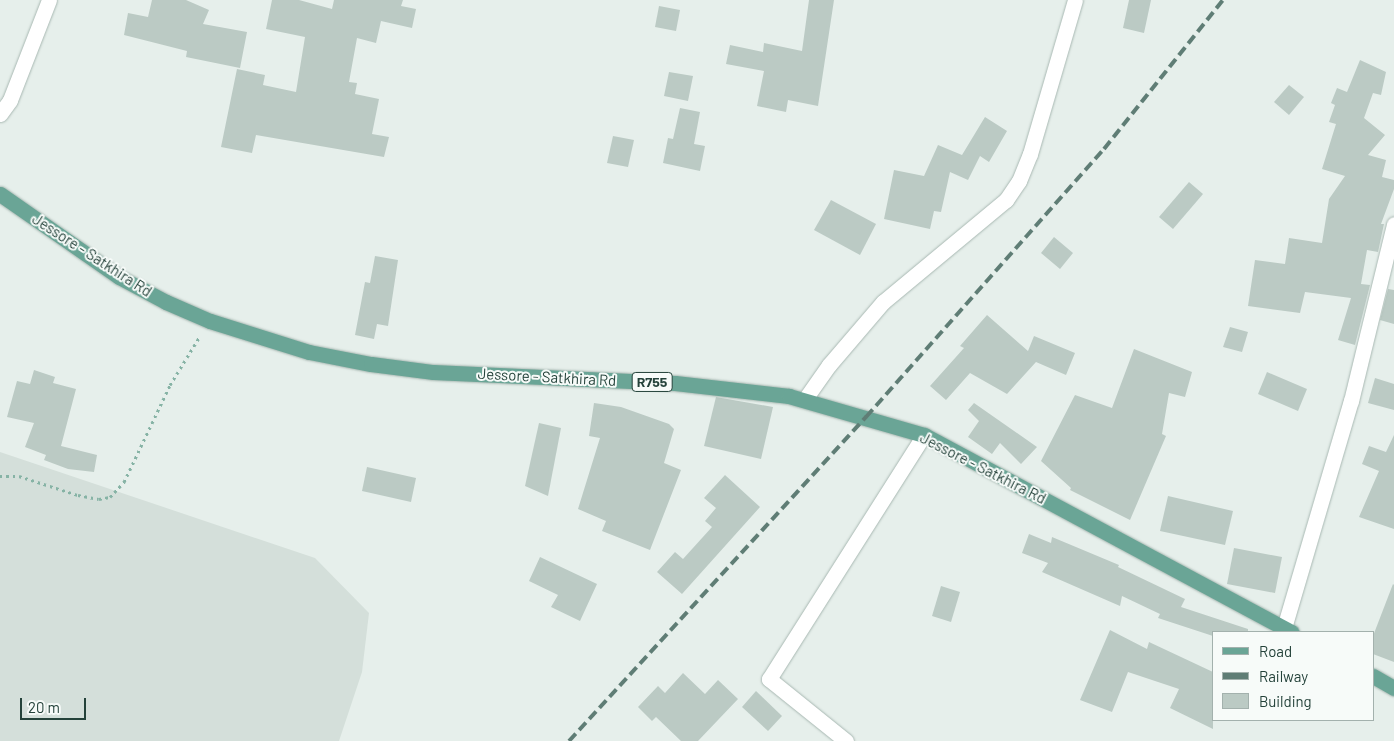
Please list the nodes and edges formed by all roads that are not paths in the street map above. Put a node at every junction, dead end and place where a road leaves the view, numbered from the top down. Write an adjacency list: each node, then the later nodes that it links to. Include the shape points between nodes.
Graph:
1 (49, 0): 3 (street, via 10,100)
2 (1075, 0): 6 (street, via 1019,180 1006,200 882,302 828,365)
3 (0, 114)
4 (0, 194): 6 (main road, Jessore - Satkhira Rd / R755, via 119,276 210,320 309,352 433,372 675,383)
5 (1394, 224): 8 (street, via 1351,401)
6 (805, 399): 7 (main road, Jessore - Satkhira Rd / R755)
7 (924, 435): 8 (main road, Jessore - Satkhira Rd / R755); 11 (street, via 769,679)
8 (1288, 630)
9 (1374, 677): 10 (main road)
10 (1394, 688)
11 (846, 741)

